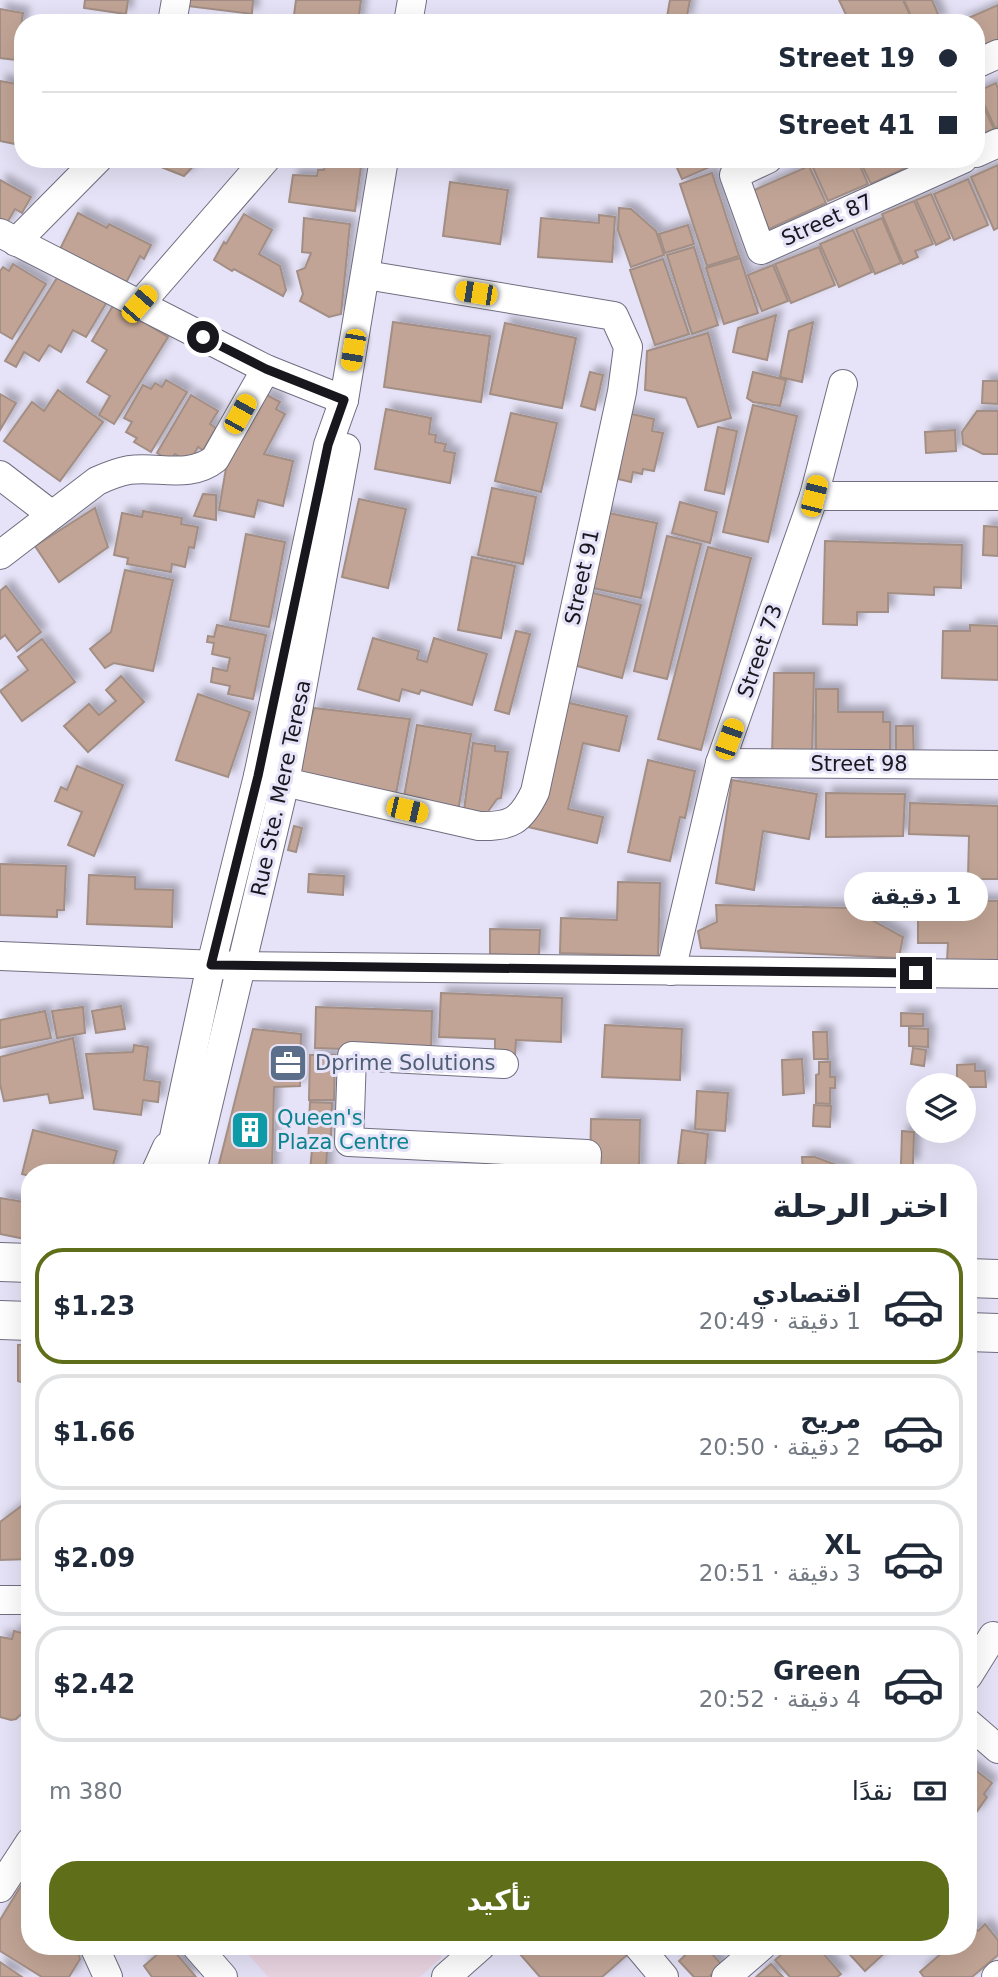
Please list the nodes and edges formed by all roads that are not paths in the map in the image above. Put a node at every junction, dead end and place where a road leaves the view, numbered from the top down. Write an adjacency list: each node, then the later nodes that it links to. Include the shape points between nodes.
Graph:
1 (88, 168): 6 (street)
2 (258, 168): 8 (street)
3 (383, 168): 7 (street, Rue Ste. Mere Teresa)
4 (749, 168): 5 (street, Street 87, via 734,175 761,250)
5 (943, 168)
6 (8, 237): 8 (street)
7 (366, 275): 11 (street, Rue Ste. Mere Teresa); 20 (street, Street 91, via 614,316 628,347 622,392 535,792 527,809 508,824 479,826)
8 (139, 304): 9 (street)
9 (266, 369): 11 (street); 15 (street, via 215,460 204,468 114,473)
10 (843, 384): 13 (street, Street 73)
11 (344, 400): 19 (street, Rue Ste. Mere Teresa, via 328,445); 20 (street, Rue Ste. Mere Teresa, via 346,446)
12 (0, 475): 15 (street)
13 (814, 496): 14 (street); 17 (street, Street 73)
14 (998, 496)
15 (52, 515): 16 (street)
16 (0, 555)
17 (720, 764): 18 (street, Street 98); 24 (street, Street 73)
18 (998, 765)
19 (258, 776): 20 (street, Street 91); 22 (street, Rue Ste. Mere Teresa)
20 (285, 782): 23 (street, Rue Ste. Mere Teresa)
21 (0, 956): 22 (street)
22 (211, 965): 23 (street); 27 (street, Rue Ste. Mere Teresa)
23 (242, 966): 24 (street); 28 (street, Rue Ste. Mere Teresa)
24 (671, 971): 25 (street)
25 (998, 974)
26 (504, 1064): 29 (street, via 352,1056 349,1142 587,1154)
27 (174, 1164)
28 (174, 1164)
29 (586, 1164)
30 (0, 1262): 31 (highway)
31 (21, 1263)
32 (977, 1278): 33 (highway)
33 (998, 1279)
34 (0, 1320): 35 (highway)
35 (21, 1321)
36 (977, 1332): 37 (highway)
37 (998, 1333)
38 (0, 1600): 39 (street)
39 (21, 1600)
40 (986, 1636): 41 (street)
41 (977, 1656)
42 (977, 1731): 43 (street)
43 (998, 1749)
44 (21, 1856): 45 (street)
45 (0, 1888)
46 (204, 1955): 49 (street)
47 (646, 1955): 50 (street)
48 (752, 1955): 51 (street)
49 (223, 1977)
50 (664, 1977)
51 (726, 1977)

